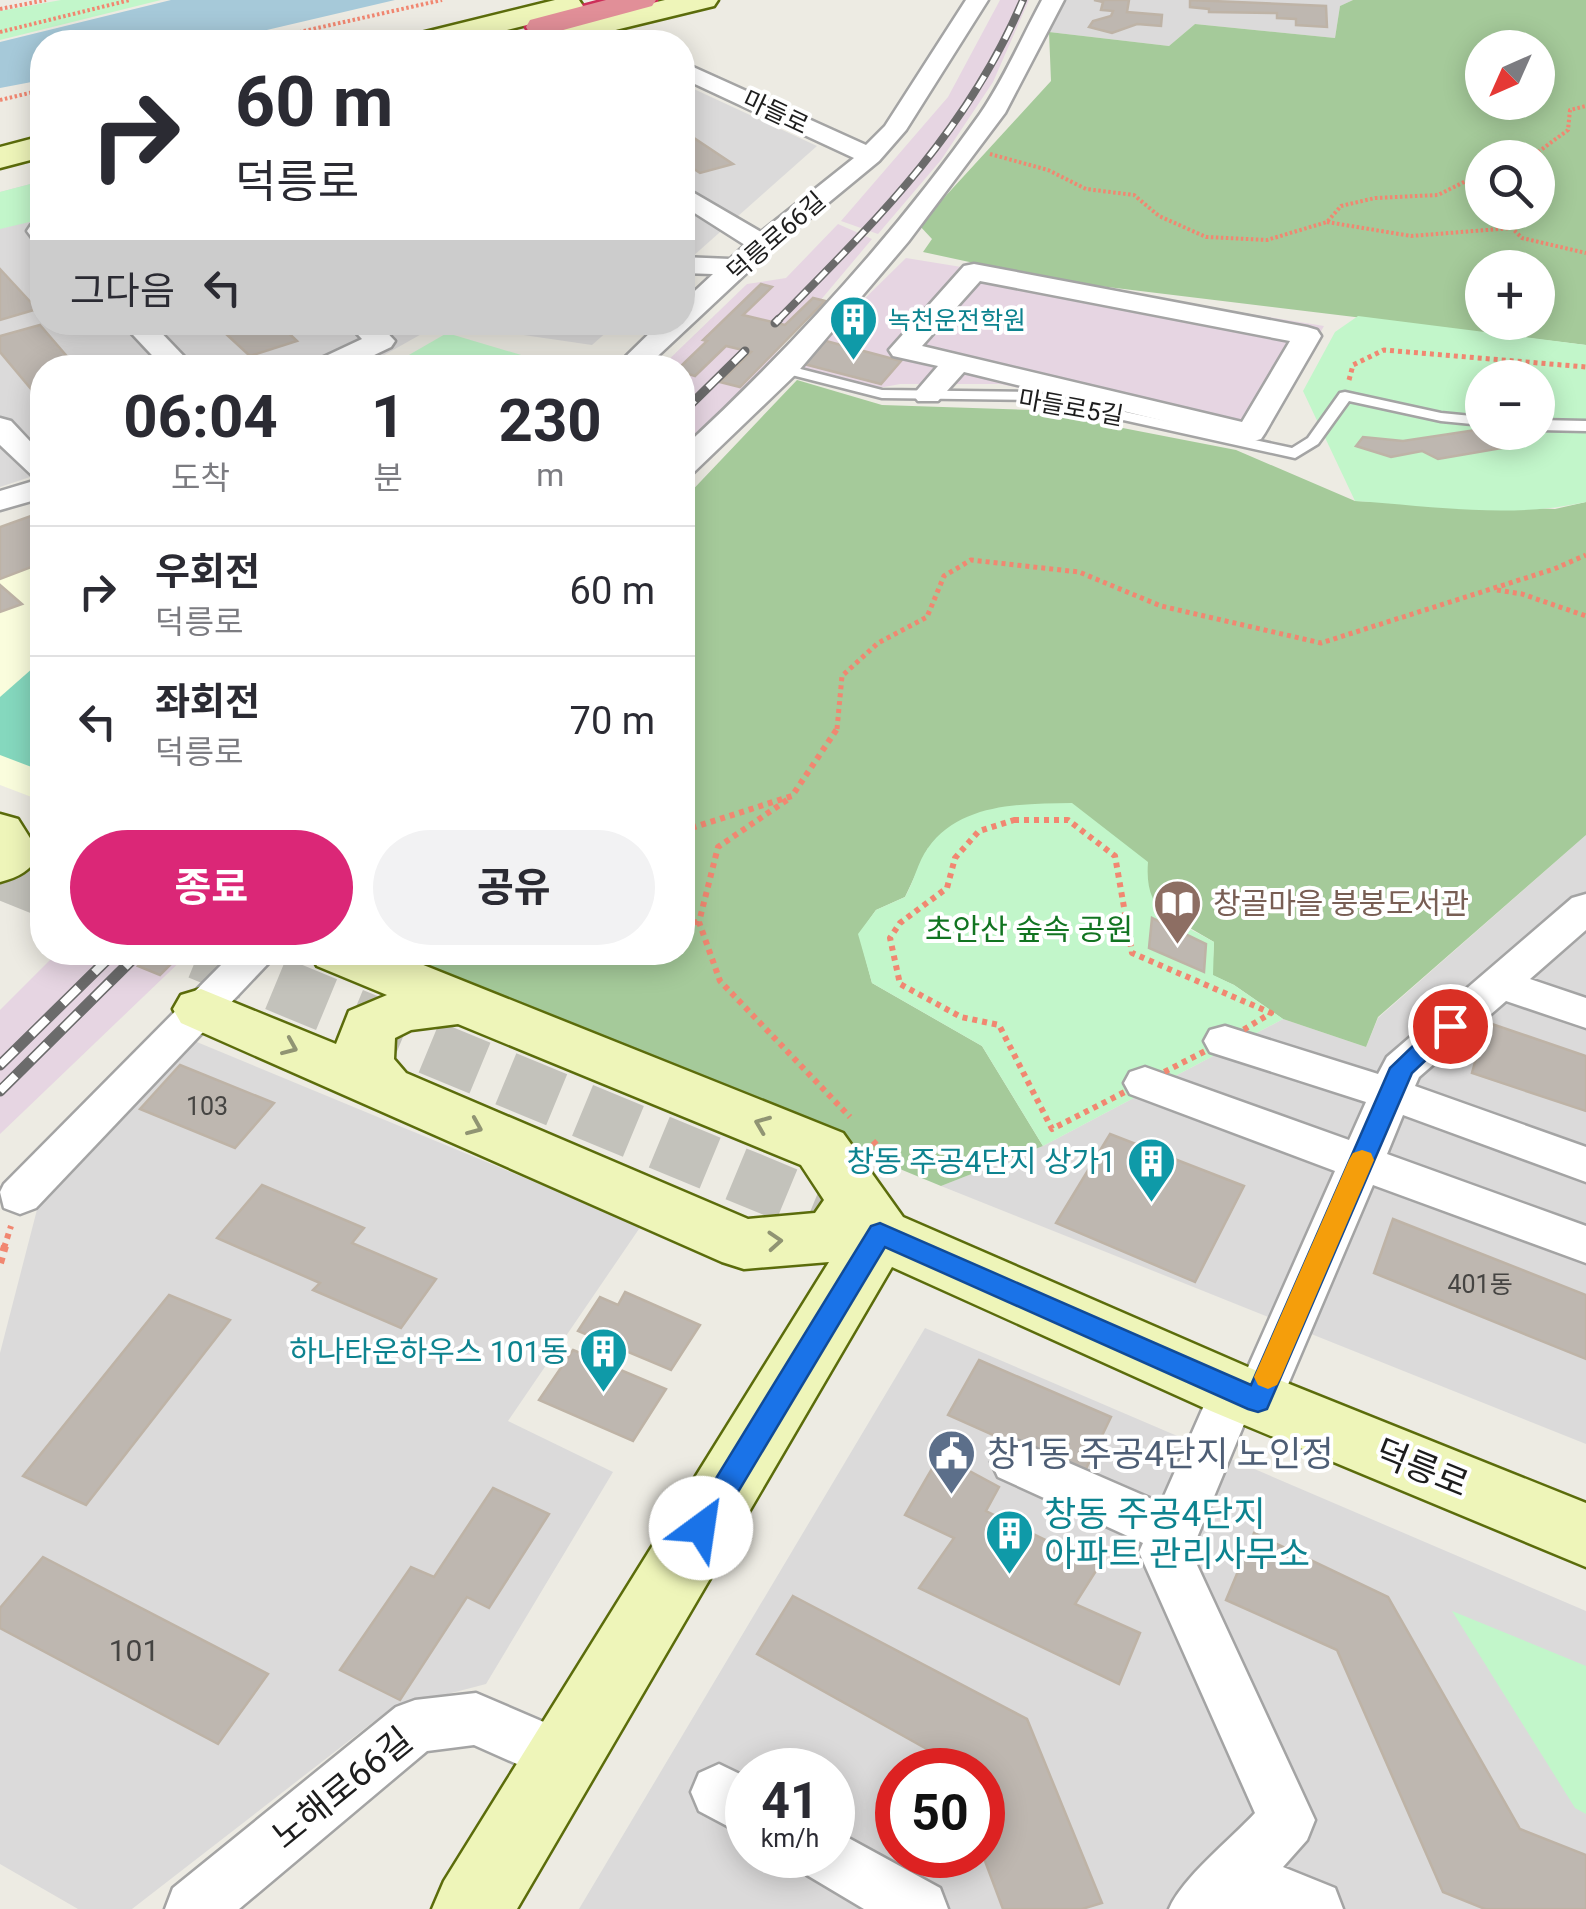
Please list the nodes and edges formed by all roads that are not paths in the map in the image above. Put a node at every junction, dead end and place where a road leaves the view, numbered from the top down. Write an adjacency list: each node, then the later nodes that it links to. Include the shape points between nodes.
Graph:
1 (641, 0): 8 (highway)
2 (702, 0): 5 (main road)
3 (977, 0): 12 (street, 덕릉로66길, via 934,73)
4 (1053, 0): 26 (street, via 993,114)
5 (592, 14): 6 (main road); 7 (main road); 9 (street)
6 (496, 30)
7 (549, 30)
8 (550, 30)
9 (611, 30)
10 (695, 75): 12 (street, 마들로)
11 (30, 151): 13 (main road)
12 (870, 156): 15 (street, 덕릉로66길)
13 (0, 159)
14 (695, 202): 15 (street)
15 (762, 244): 17 (street, 덕릉로66길)
16 (695, 265): 17 (street)
17 (739, 267): 18 (street, 덕릉로66길)
18 (695, 307)
19 (148, 335): 22 (street)
20 (374, 335): 23 (street, via 381,342)
21 (664, 335): 24 (street, 덕릉로66길)
22 (168, 355)
23 (352, 355)
24 (642, 355)
25 (957, 362): 25 (street, via 904,350 974,272 1307,336 1250,433); 27 (street)
26 (786, 369): 27 (lane, 마들로5길, via 882,394); 32 (street)
27 (928, 395): 28 (lane, 마들로5길, via 1033,396 1295,454 1313,441 1345,396)
28 (1465, 420)
29 (1555, 425): 30 (lane)
30 (1586, 426)
31 (0, 427): 33 (street)
32 (695, 454)
33 (30, 459)
34 (30, 492): 35 (street)
35 (0, 502)
36 (0, 831): 37 (main road, via 14,854)
37 (0, 864)
38 (1576, 929): 41 (street)
39 (245, 965): 43 (street)
40 (368, 965): 42 (main road)
41 (1498, 983): 44 (street); 48 (street, via 1402,1068)
42 (462, 1004): 47 (main road, via 400,1011 370,1026 362,1052); 52 (main road, one-way to 42, via 822,1149)
43 (200, 1008): 47 (main road, one-way to 47); 51 (street)
44 (1586, 1012)
45 (1224, 1042): 48 (street)
46 (1145, 1083): 49 (street)
47 (385, 1088): 52 (main road, one-way to 52, via 744,1244)
48 (1391, 1094): 49 (street); 50 (street)
49 (1361, 1162): 53 (street); 54 (street)
50 (1586, 1164)
51 (20, 1196)
52 (861, 1226): 54 (main road, 덕릉로); 58 (main road)
53 (1586, 1244)
54 (1246, 1396): 56 (street); 57 (main road, 덕릉로)
55 (1016, 1462): 56 (street)
56 (1173, 1532): 60 (street, via 1164,1552 1287,1820)
57 (1586, 1536)
58 (562, 1757): 61 (street, 노해로66길, via 476,1718 415,1726); 62 (main road)
59 (855, 1871): 63 (street)
60 (1217, 1892): 64 (street)
61 (194, 1909)
62 (472, 1909)
63 (919, 1909)
64 (1314, 1909)

